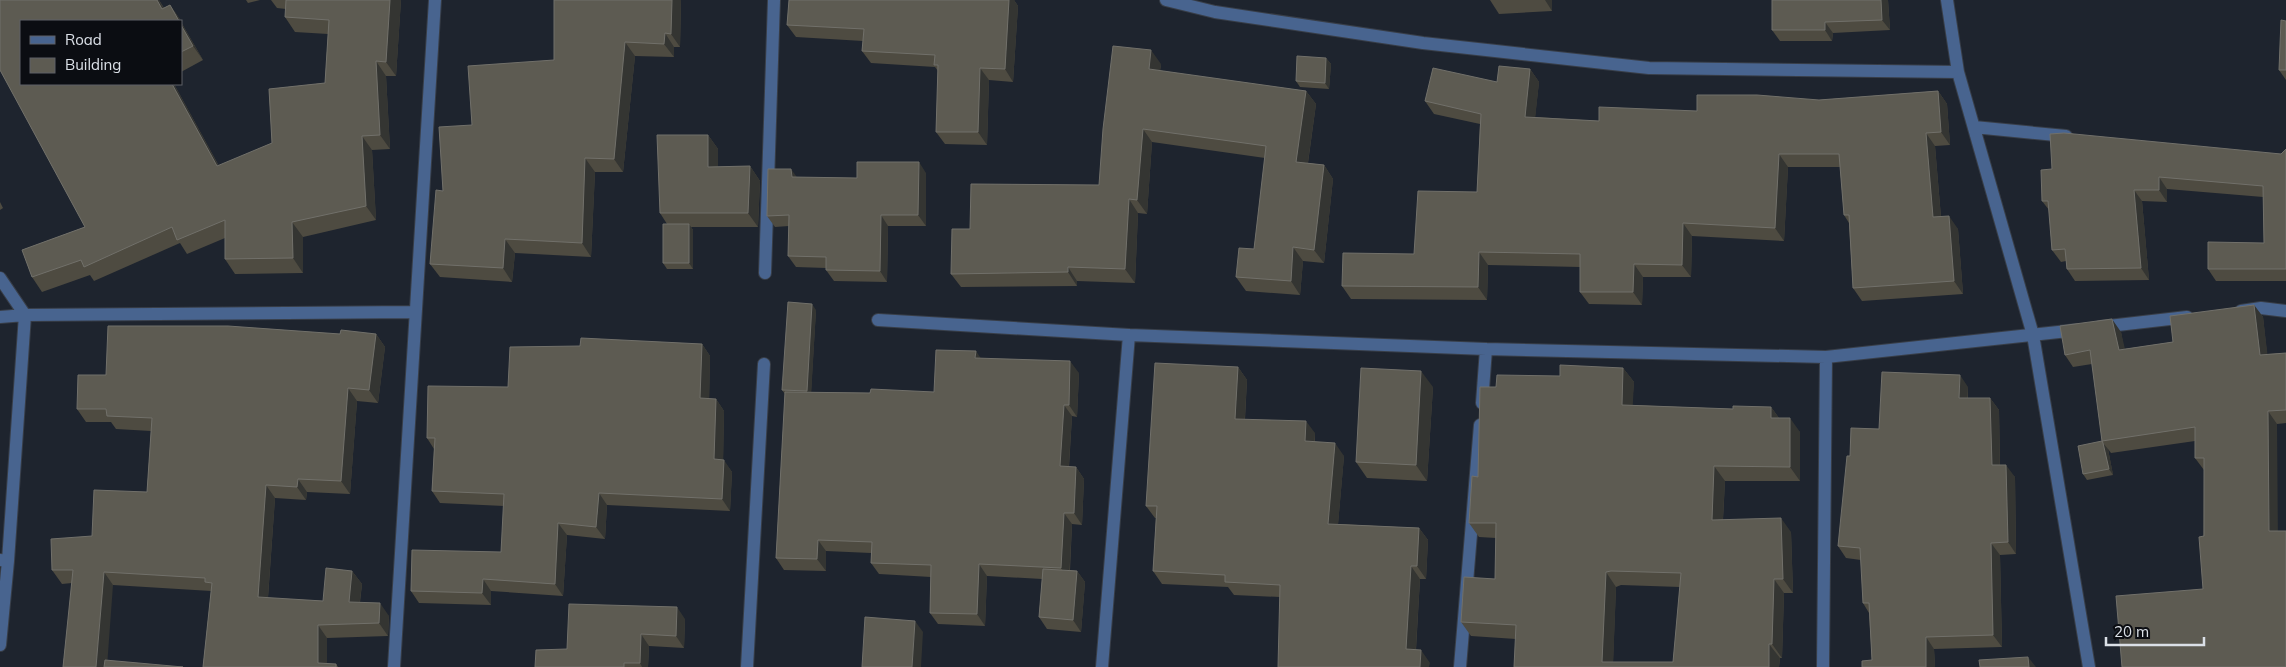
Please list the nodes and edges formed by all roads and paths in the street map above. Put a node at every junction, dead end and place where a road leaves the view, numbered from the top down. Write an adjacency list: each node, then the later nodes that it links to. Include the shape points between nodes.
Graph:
1 (434, 0): 11 (street)
2 (774, 0): 8 (street)
3 (1166, 0): 5 (street, via 1215,12 1413,41 1649,68)
4 (1947, 0): 5 (street)
5 (1958, 72): 6 (street)
6 (1974, 127): 7 (street); 18 (street)
7 (2081, 138)
8 (765, 274)
9 (0, 278): 13 (street)
10 (2286, 311): 12 (street, via 2261,308)
11 (414, 312): 13 (street); 24 (street)
12 (2231, 312)
13 (24, 314): 15 (street); 22 (street)
14 (2201, 315): 18 (street)
15 (0, 317)
16 (878, 320): 17 (street)
17 (1129, 334): 19 (street); 26 (street)
18 (2033, 335): 20 (street); 29 (street)
19 (1486, 349): 20 (street); 27 (street)
20 (1826, 357): 28 (street)
21 (764, 364): 25 (street)
22 (4, 561): 23 (street)
23 (0, 645)
24 (394, 667)
25 (747, 667)
26 (1102, 667)
27 (1460, 667)
28 (1823, 667)
29 (2089, 667)

